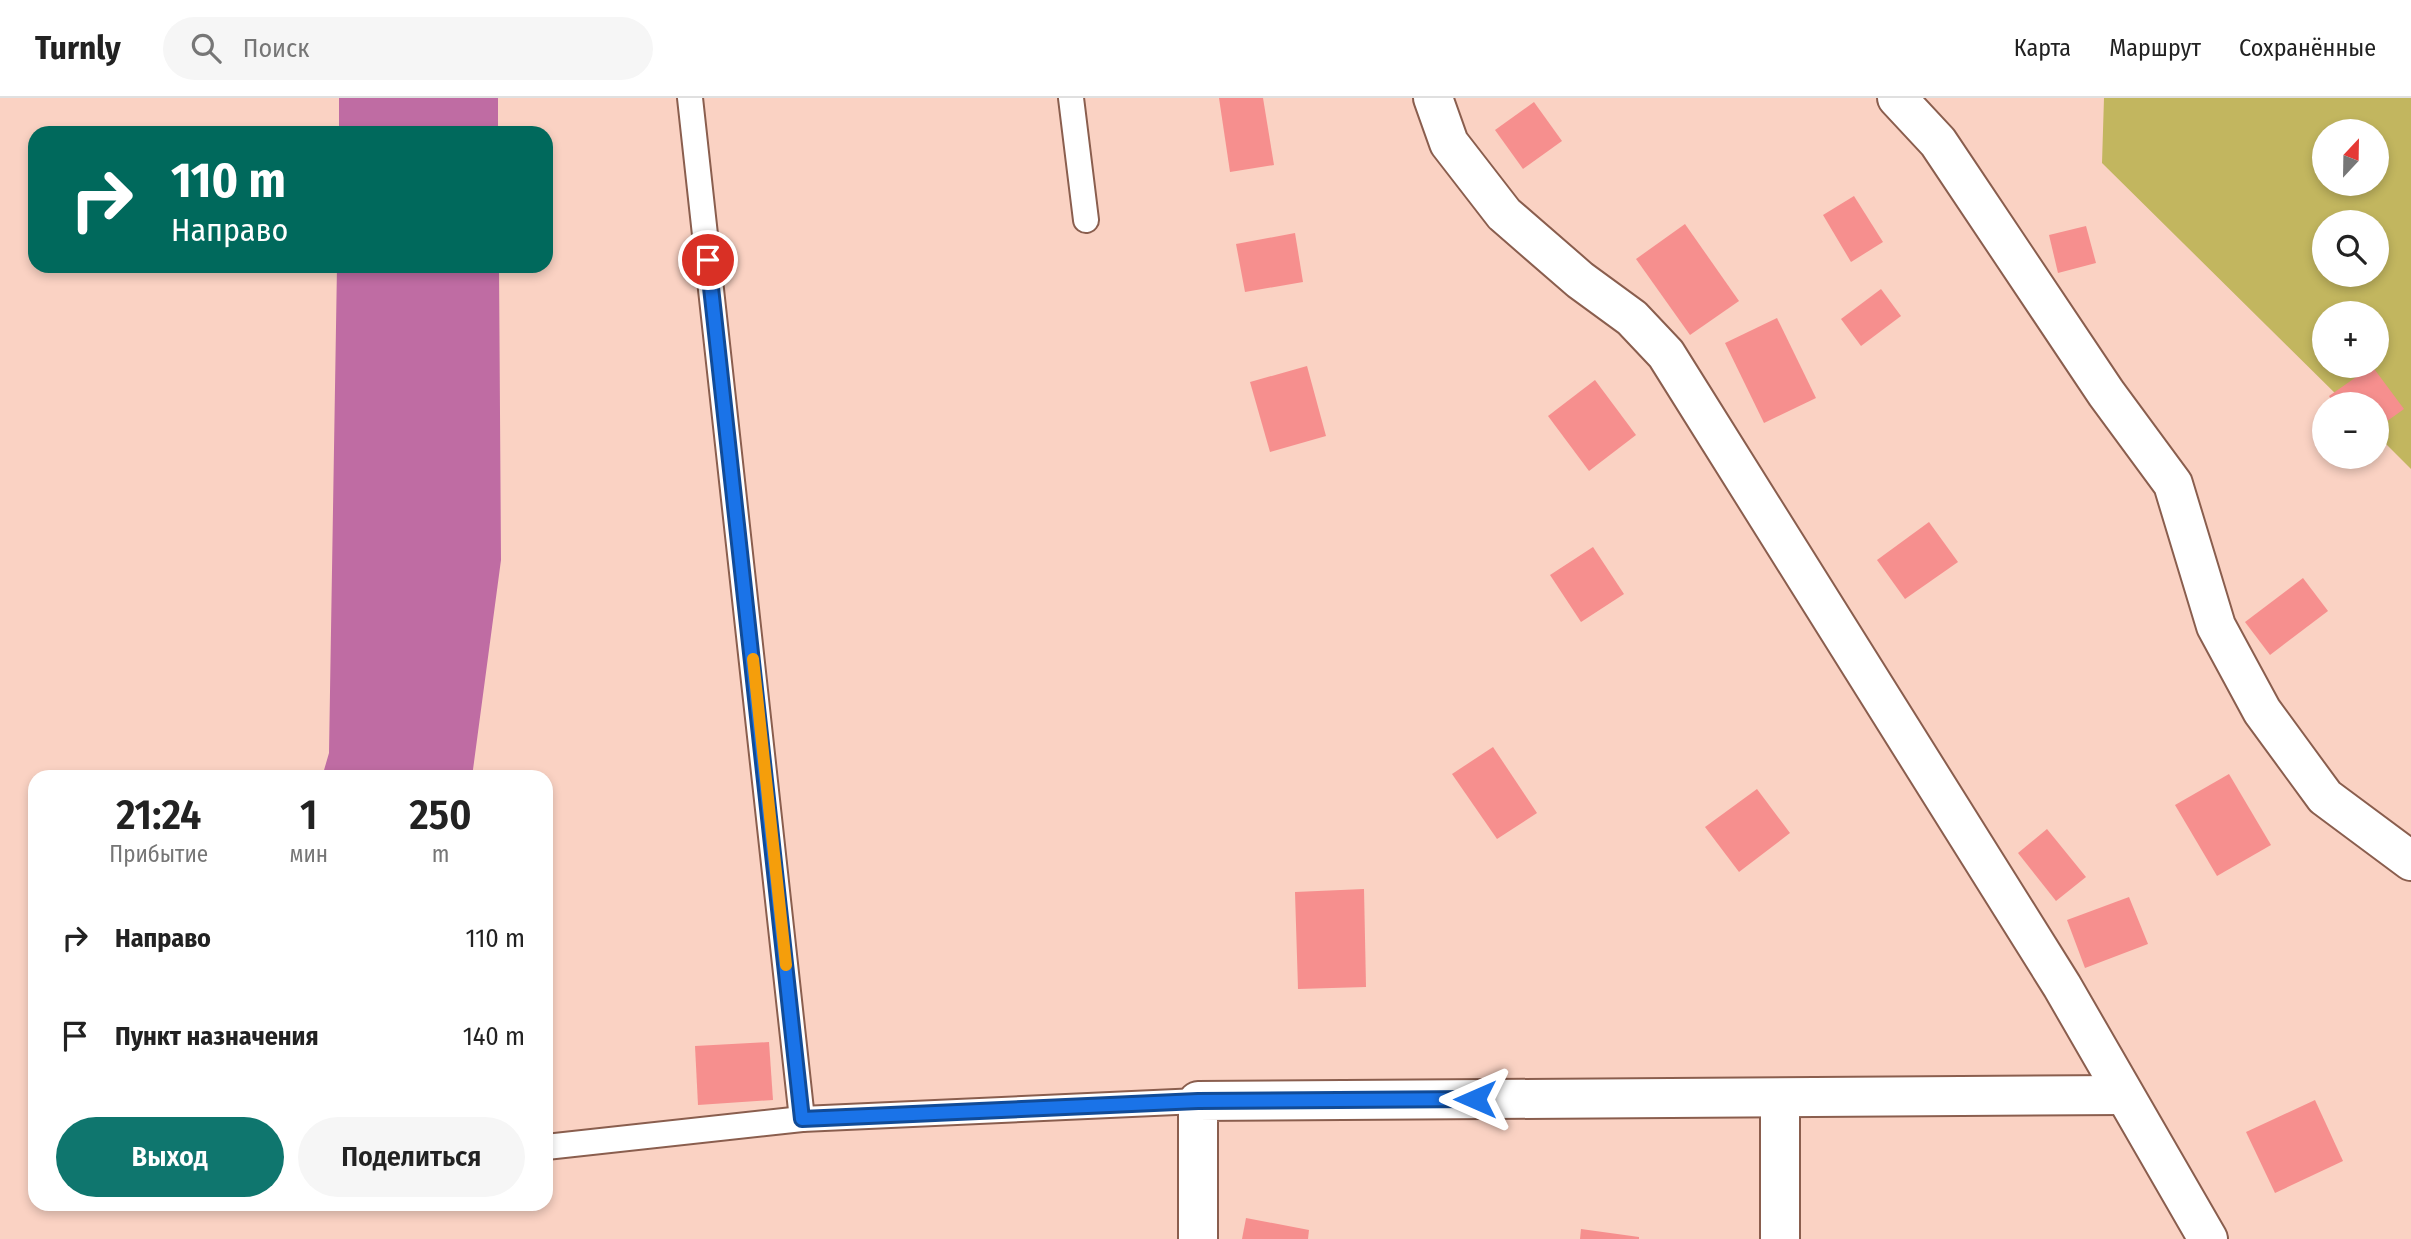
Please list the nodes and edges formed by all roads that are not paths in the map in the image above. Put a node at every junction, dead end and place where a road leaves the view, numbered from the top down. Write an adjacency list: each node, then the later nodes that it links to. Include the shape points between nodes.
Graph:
1 (690, 98): 10 (lane)
2 (1071, 98): 5 (lane)
3 (1433, 98): 7 (street, via 1449,144 1504,214 1632,318 1666,354 2062,986)
4 (1897, 98): 6 (street, via 1938,142 2106,393 2174,484 2216,626 2262,711 2325,797)
5 (1086, 220)
6 (2411, 861)
7 (2123, 1095): 8 (street); 14 (street)
8 (1780, 1098): 9 (street); 13 (street)
9 (1198, 1101): 10 (lane); 12 (street)
10 (802, 1119): 11 (lane)
11 (553, 1146)
12 (1199, 1239)
13 (1780, 1239)
14 (2208, 1239)

